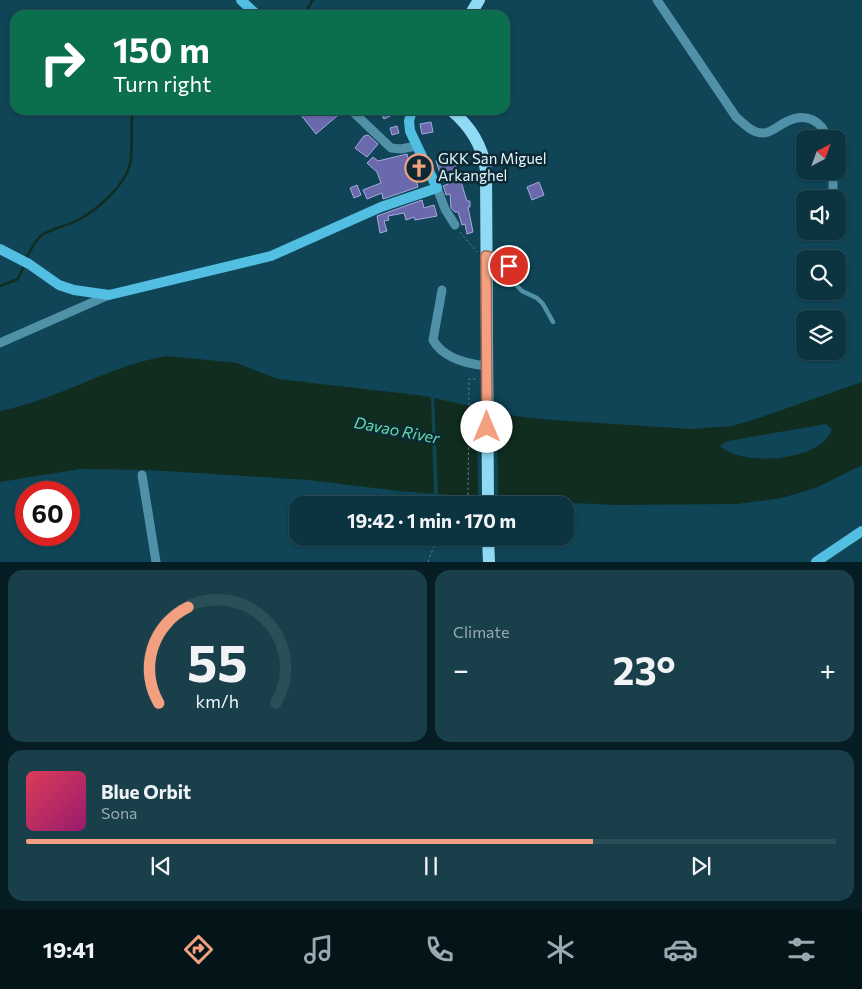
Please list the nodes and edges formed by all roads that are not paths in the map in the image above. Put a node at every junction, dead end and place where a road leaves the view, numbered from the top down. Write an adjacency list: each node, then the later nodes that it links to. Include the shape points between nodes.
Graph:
1 (241, 0): 3 (street)
2 (657, 0): 7 (street, via 741,122 761,133 801,117 822,125)
3 (252, 10)
4 (356, 115): 8 (street, via 391,148)
5 (411, 115): 8 (street, via 410,131)
6 (456, 115): 12 (main road, via 470,128 484,157 488,208)
7 (824, 130)
8 (416, 146): 9 (street)
9 (437, 188): 10 (street); 14 (street, via 381,207 271,256)
10 (455, 225)
11 (0, 249): 14 (street, via 60,285)
12 (486, 256): 15 (lane, via 509,266 514,271 517,286 543,304); 17 (main road)
13 (442, 290): 17 (street, via 433,340 436,346 467,363)
14 (108, 295): 16 (street)
15 (553, 322)
16 (0, 343)
17 (486, 366): 19 (main road)
18 (142, 475): 22 (street)
19 (488, 496)
20 (862, 531): 24 (street)
21 (488, 546): 23 (main road)
22 (156, 562)
23 (489, 562)
24 (816, 562)

